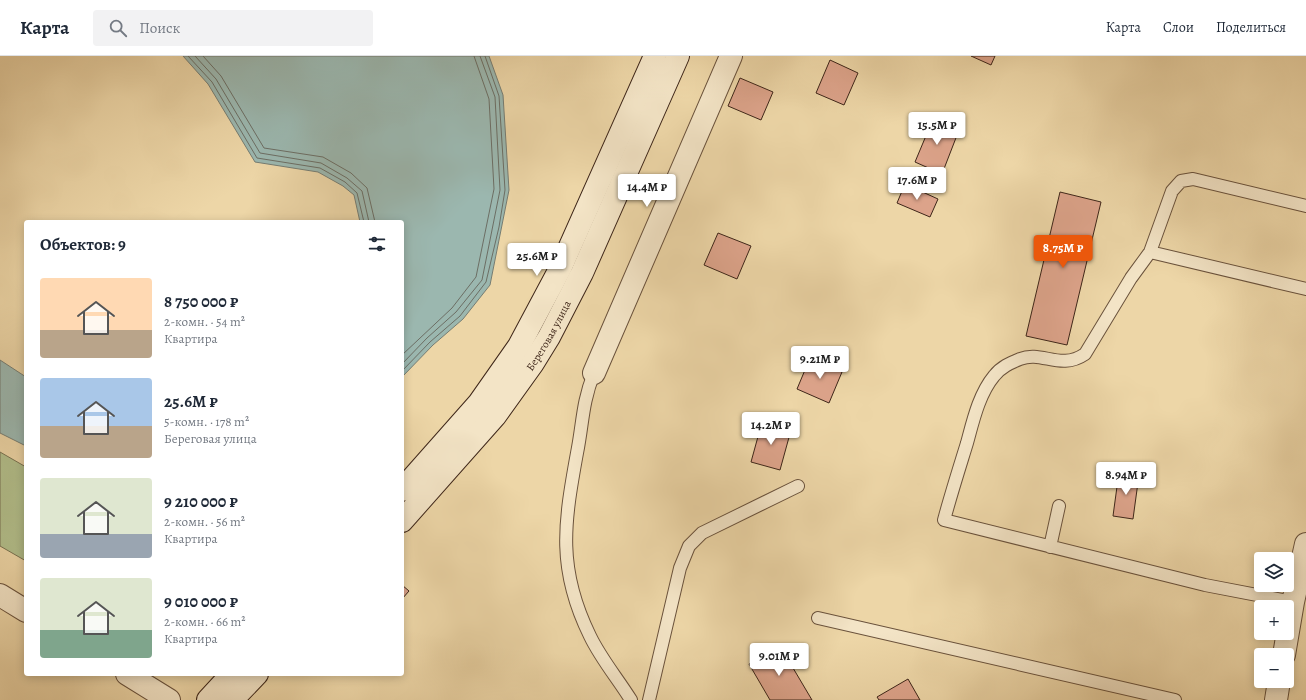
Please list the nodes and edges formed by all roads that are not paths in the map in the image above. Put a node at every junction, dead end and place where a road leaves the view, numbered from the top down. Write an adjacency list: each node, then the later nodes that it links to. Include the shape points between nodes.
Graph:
1 (655, 56): 9 (main road, Береговая улица, via 560,269 519,346 479,403)
2 (678, 56): 11 (main road, Береговая улица, via 582,273 549,337 495,416)
3 (731, 56): 7 (main road)
4 (1306, 206): 5 (lane, via 1193,179 1181,182 1172,191)
5 (1150, 252): 6 (lane); 13 (lane, via 1084,354 1076,360 1065,362 1021,358 1003,366 985,390 976,413 944,520)
6 (1306, 289)
7 (594, 373): 26 (lane, via 582,413 567,509 565,556 573,598 590,638)
8 (798, 486): 27 (lane, via 702,533 689,546 680,568)
9 (404, 488)
10 (1058, 506): 13 (lane)
11 (404, 519)
12 (1306, 544): 16 (main road)
13 (1050, 547): 15 (lane, via 1205,585)
14 (0, 595): 17 (main road)
15 (1283, 600)
16 (1293, 600)
17 (24, 610)
18 (818, 618): 28 (lane)
19 (130, 676): 23 (main road)
20 (230, 676): 24 (main road)
21 (255, 676): 25 (main road)
22 (1278, 688): 29 (main road)
23 (169, 700)
24 (208, 700)
25 (232, 700)
26 (631, 700)
27 (649, 700)
28 (1175, 700)
29 (1276, 700)

